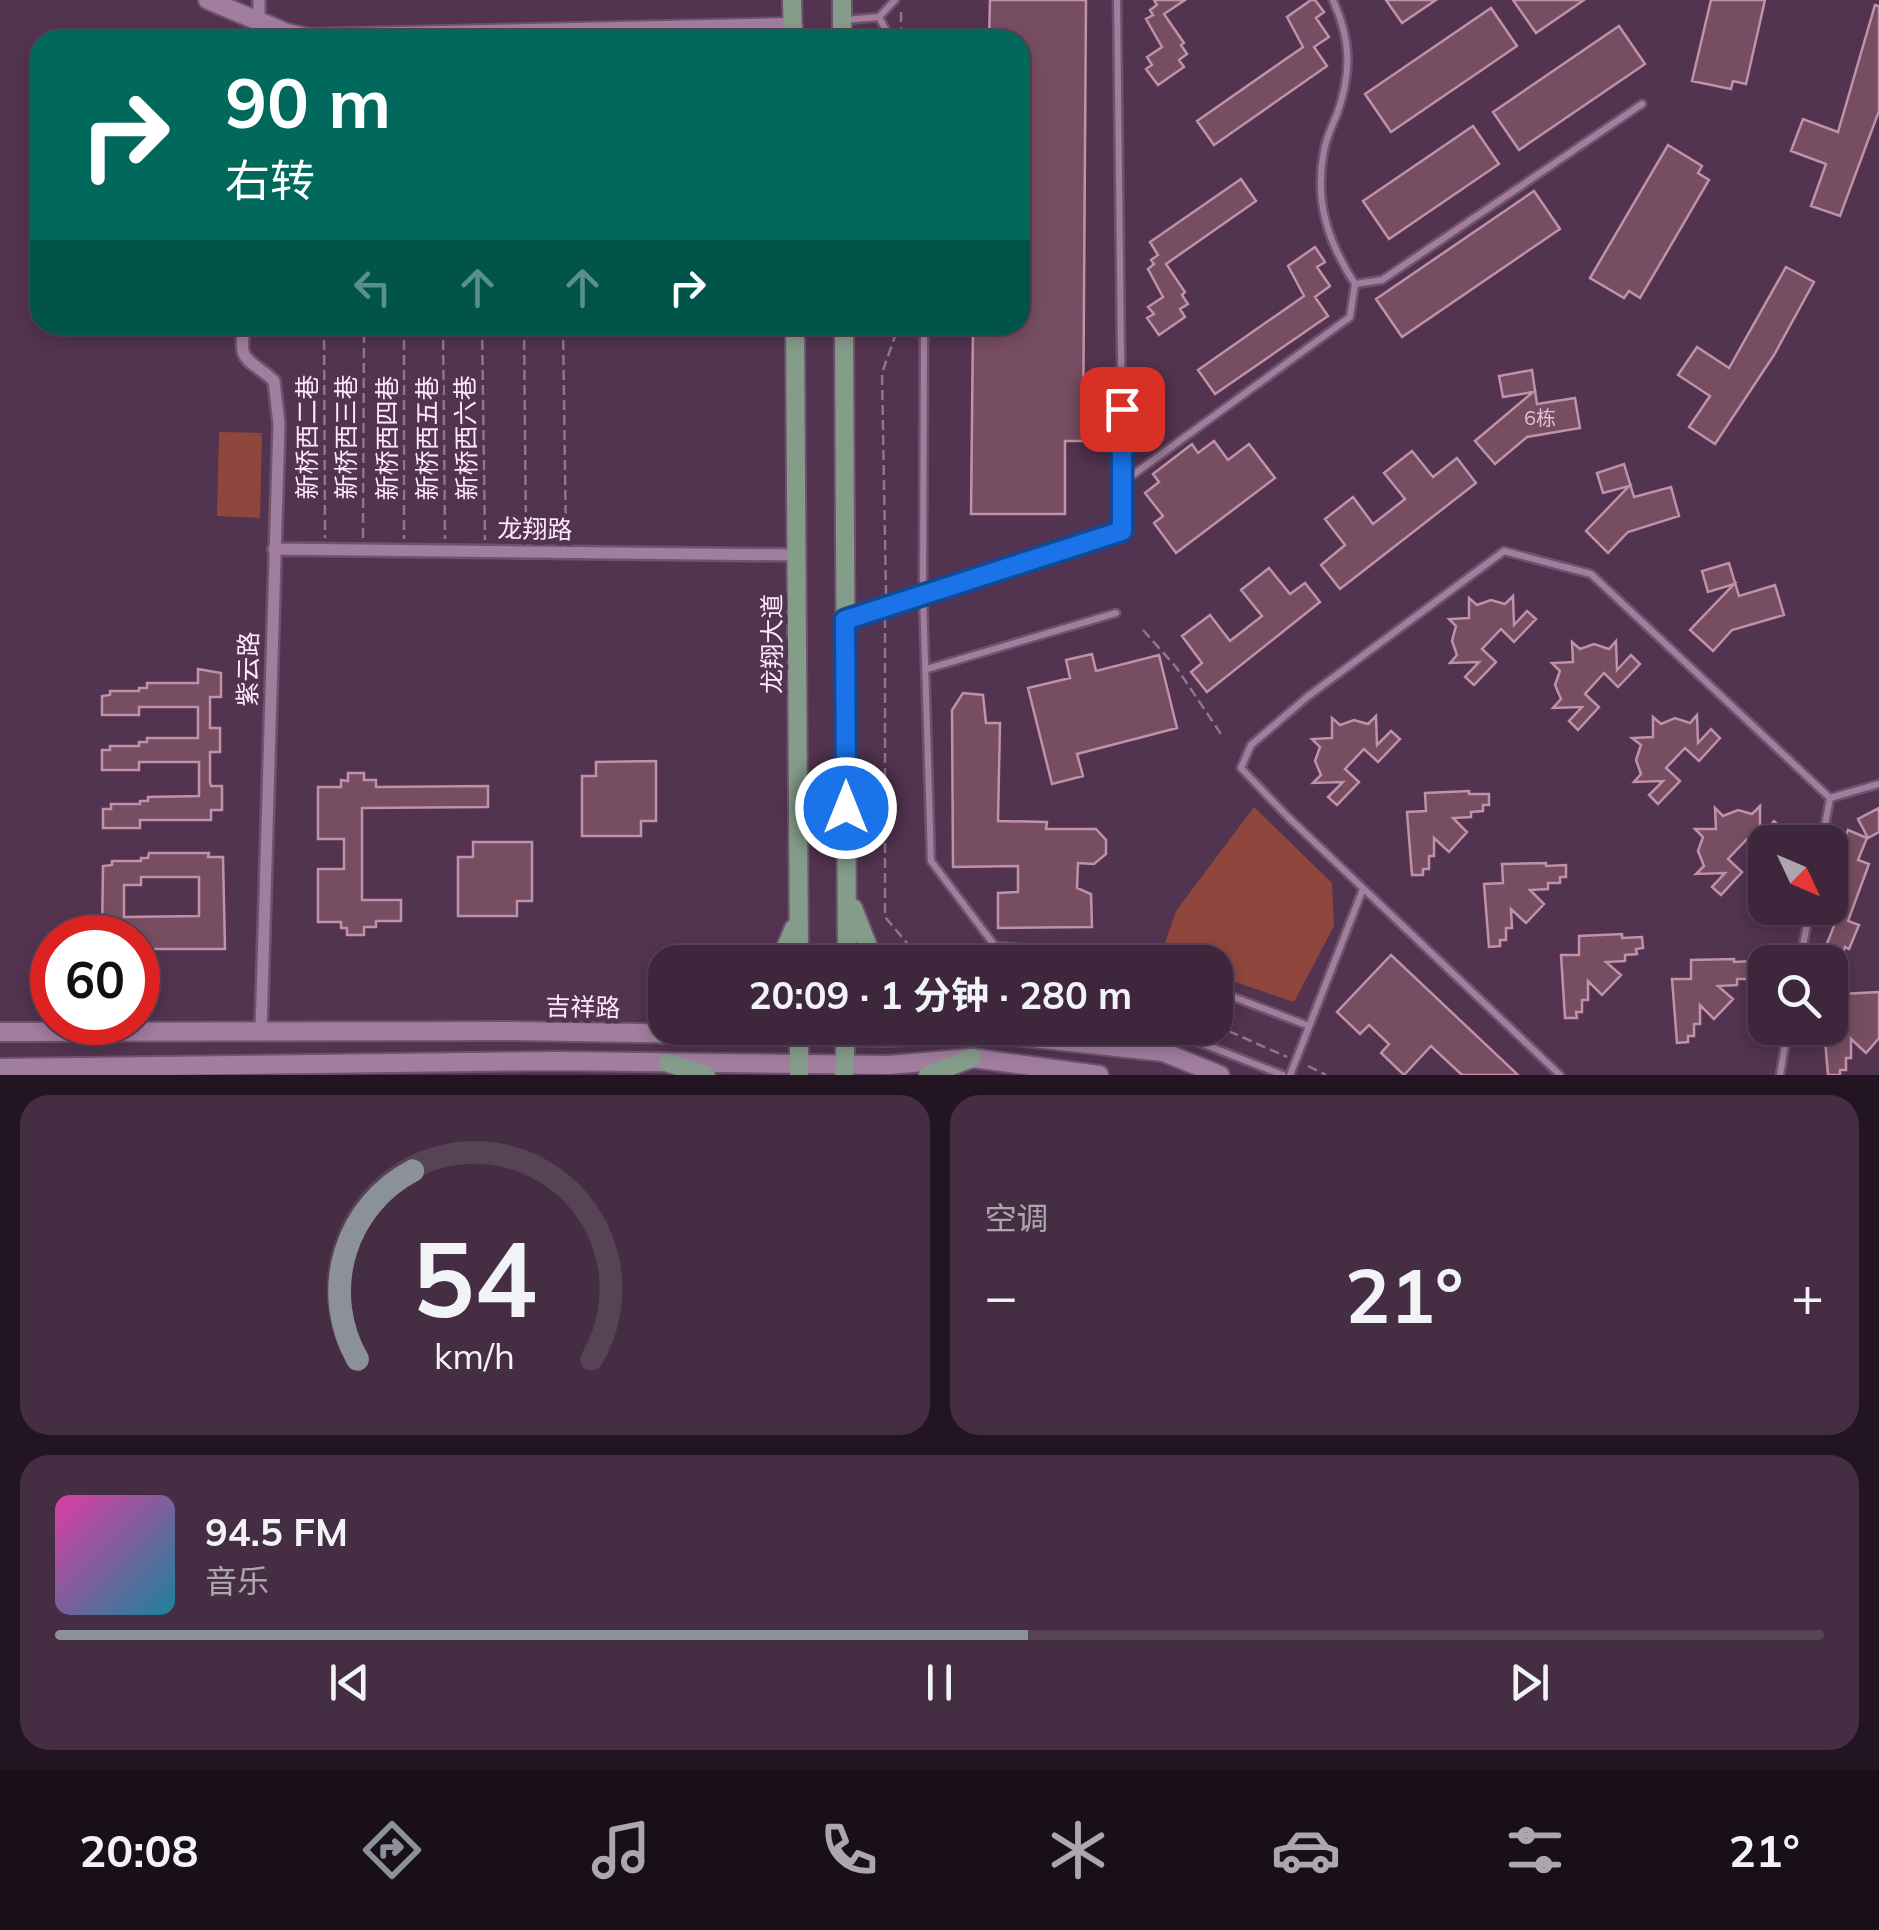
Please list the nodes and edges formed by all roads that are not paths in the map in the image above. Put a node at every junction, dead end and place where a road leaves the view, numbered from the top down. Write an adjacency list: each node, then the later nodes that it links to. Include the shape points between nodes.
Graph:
1 (208, 0): 10 (main road)
2 (259, 0): 10 (street)
3 (792, 0): 12 (main road)
4 (842, 0): 9 (main road)
5 (898, 0): 8 (lane)
6 (1118, 0): 21 (lane)
7 (1333, 0): 16 (lane, via 1350,51 1348,82 1324,147 1320,183 1336,254)
8 (879, 17): 9 (lane); 14 (lane)
9 (842, 20): 13 (main road)
10 (259, 22): 11 (main road)
11 (284, 30)
12 (793, 30)
13 (842, 30)
14 (886, 30)
15 (1642, 104): 16 (lane, via 1382,280)
16 (1356, 284): 21 (lane, via 1350,317)
17 (243, 335): 22 (street, 紫云路, via 245,360 274,381 280,424)
18 (794, 335): 23 (main road, 龙翔大道)
19 (844, 335): 26 (main road)
20 (924, 335): 24 (lane)
21 (1122, 483): 24 (lane, via 1122,531)
22 (274, 549): 23 (street, 龙翔路); 41 (street, 紫云路)
23 (796, 555): 31 (main road, 龙翔大道)
24 (922, 595): 26 (lane); 27 (lane)
25 (1116, 612): 27 (lane)
26 (845, 620): 32 (main road)
27 (927, 669): 38 (lane, via 931,862)
28 (1879, 784): 29 (lane)
29 (1830, 798): 30 (lane); 33 (lane, via 1591,574 1504,550 1251,745 1242,768)
30 (1825, 825)
31 (798, 882): 34 (main road); 35 (main road, 龙翔大道)
32 (847, 884): 36 (main road); 37 (main road)
33 (1363, 888): 40 (lane); 60 (lane)
34 (787, 945)
35 (798, 945)
36 (847, 945)
37 (866, 945)
38 (994, 945)
39 (1233, 997): 40 (lane)
40 (1309, 1026): 59 (lane)
41 (261, 1031): 42 (main road, 吉祥路); 43 (main road, 吉祥路)
42 (0, 1032)
43 (648, 1034)
44 (845, 1045): 53 (main road)
45 (1102, 1045): 58 (main road, 吉祥路, via 1163,1052)
46 (1207, 1045): 59 (lane)
47 (1785, 1045): 61 (lane)
48 (972, 1058): 53 (main road); 56 (main road); 57 (main road)
49 (668, 1062): 51 (main road); 52 (main road); 55 (main road)
50 (0, 1068): 54 (main road)
51 (425, 1069): 54 (main road)
52 (799, 1069): 53 (main road)
53 (844, 1070)
54 (257, 1071)
55 (706, 1075)
56 (928, 1075)
57 (1100, 1075)
58 (1220, 1075)
59 (1287, 1075)
60 (1560, 1075)
61 (1780, 1075)

